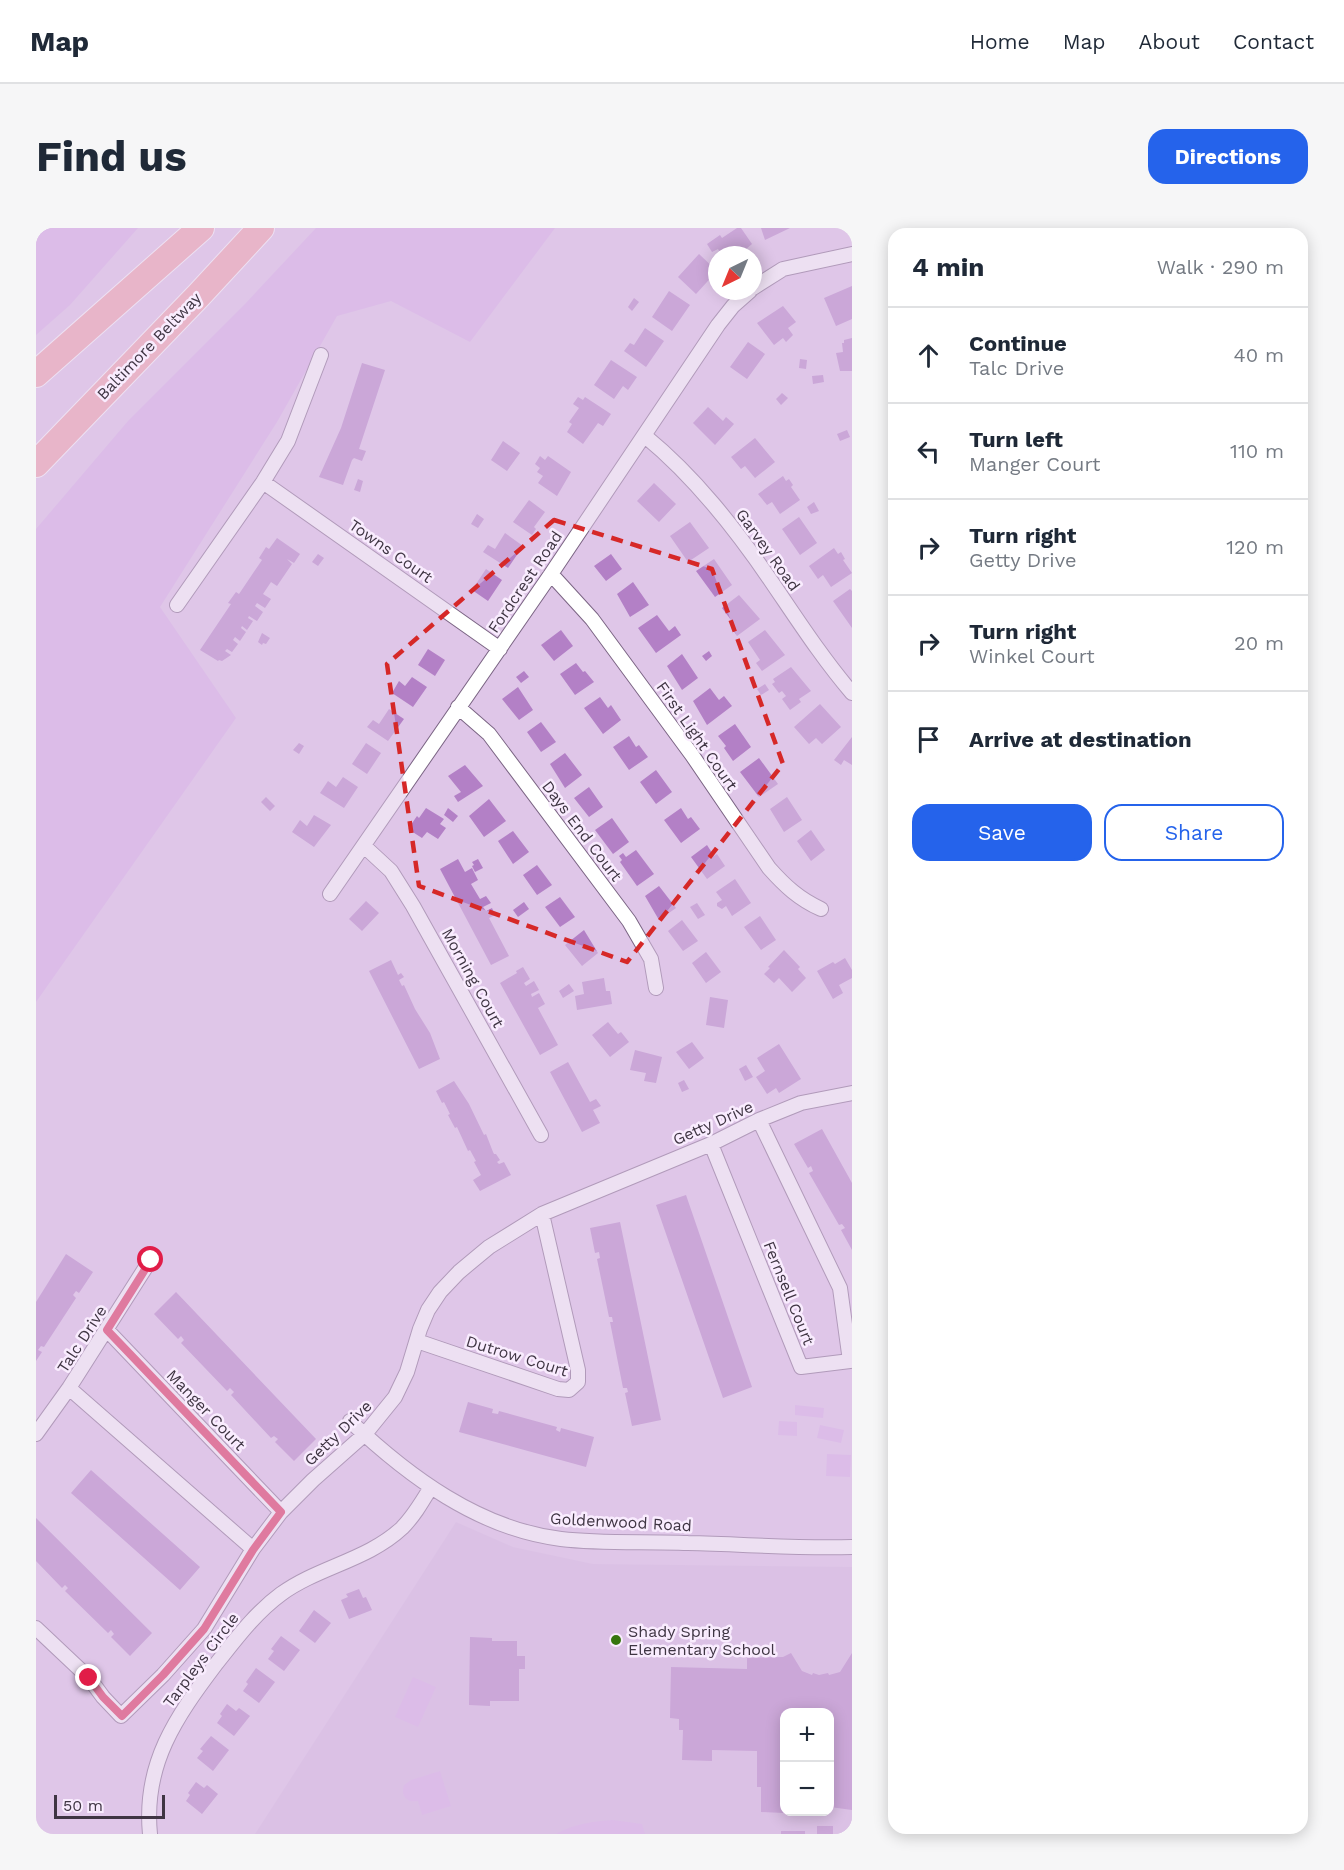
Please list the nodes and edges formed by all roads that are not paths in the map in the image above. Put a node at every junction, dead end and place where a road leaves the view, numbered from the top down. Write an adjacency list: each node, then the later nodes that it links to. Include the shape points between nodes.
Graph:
1 (180, 228): 6 (highway)
2 (201, 228): 6 (highway)
3 (261, 228): 11 (highway, Baltimore Beltway)
4 (852, 254): 5 (street, Fordcrest Road, via 783,269)
5 (762, 283)
6 (128, 291): 9 (highway)
7 (740, 300): 10 (street, Fordcrest Road, via 718,325)
8 (321, 355): 12 (street, via 288,441)
9 (36, 374)
10 (645, 436): 13 (street, Fordcrest Road); 16 (street, Garvey Road, via 706,494)
11 (36, 464)
12 (263, 482): 14 (street); 15 (street, Towns Court)
13 (551, 574): 15 (street, Fordcrest Road); 20 (street, First Light Court, via 592,618 769,868 799,898)
14 (177, 605)
15 (500, 649): 17 (street, Fordcrest Road)
16 (852, 693)
17 (458, 707): 18 (street, Fordcrest Road); 21 (street, Days End Court, via 489,734 629,921 651,959)
18 (364, 846): 19 (street, Fordcrest Road); 24 (street, Morning Court, via 391,871 413,906)
19 (330, 894)
20 (821, 909)
21 (656, 988)
22 (852, 1093): 23 (street, Getty Drive, via 801,1103)
23 (759, 1120): 25 (street, Getty Drive); 25 (street, Fernsell Court, via 840,1288 850,1361 801,1367)
24 (541, 1135)
25 (711, 1144): 26 (street, Getty Drive)
26 (542, 1214): 29 (street, Getty Drive, via 496,1242 459,1272 428,1310); 29 (street, Dutrow Court, via 579,1382 569,1390 558,1389)
27 (151, 1260): 28 (street, Talc Drive)
28 (107, 1330): 30 (street, Talc Drive); 35 (street, Manger Court)
29 (417, 1341): 33 (street, Getty Drive, via 401,1387)
30 (69, 1388): 32 (street, Talc Drive); 37 (street)
31 (350, 1420): 33 (street, Goldenwood Road)
32 (36, 1434)
33 (365, 1434): 34 (street, Goldenwood Road); 35 (street, Getty Drive)
34 (431, 1487): 36 (street, Goldenwood Road, via 493,1520 561,1539); 39 (street, Tarpleys Circle, via 413,1515 388,1539 282,1593 238,1636 189,1698 165,1740 152,1783)
35 (281, 1512): 37 (street, Getty Drive)
36 (852, 1547)
37 (253, 1550): 38 (street, Getty Drive, via 204,1629 122,1716)
38 (36, 1628)
39 (150, 1834)

